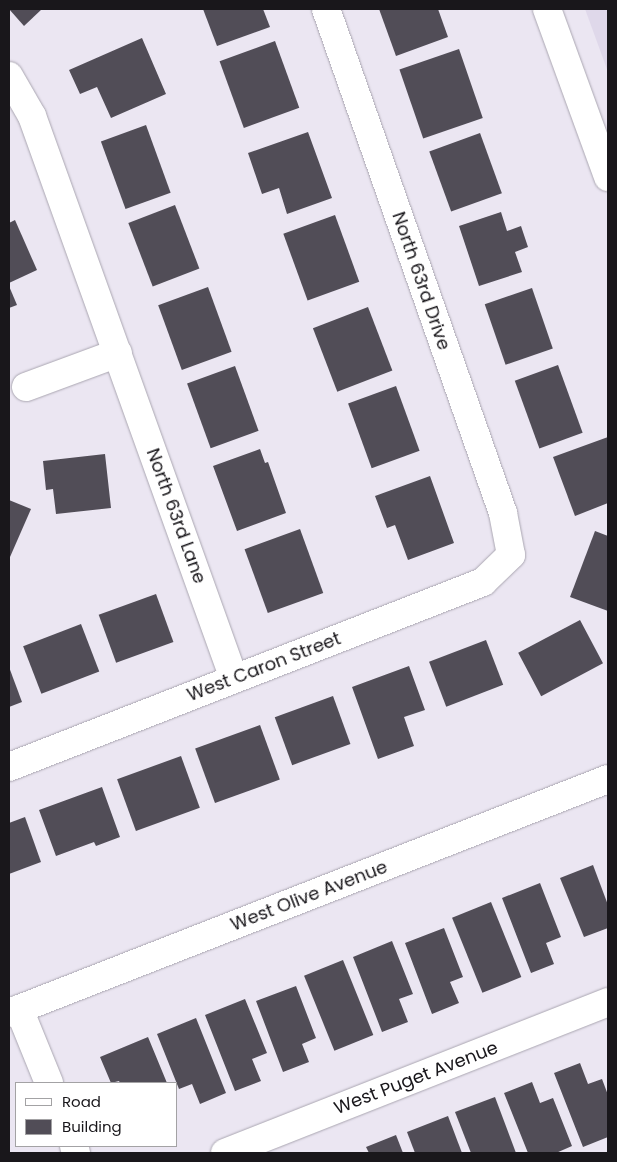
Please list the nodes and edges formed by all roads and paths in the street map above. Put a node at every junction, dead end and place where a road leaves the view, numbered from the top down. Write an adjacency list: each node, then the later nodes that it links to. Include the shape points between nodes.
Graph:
1 (326, 9): 7 (street, North 63rd Drive, via 503,513)
2 (547, 9): 4 (street)
3 (9, 76): 5 (street, North 63rd Lane, via 32,116)
4 (608, 177)
5 (118, 353): 6 (street); 8 (street, North 63rd Lane)
6 (26, 387)
7 (511, 554): 8 (street, West Caron Street, via 483,582)
8 (234, 679): 9 (street, West Caron Street)
9 (9, 767)
10 (608, 779): 12 (street, West Olive Avenue)
11 (608, 1002): 14 (street, West Puget Avenue)
12 (14, 1011): 13 (street)
13 (49, 1082)
14 (225, 1153)

